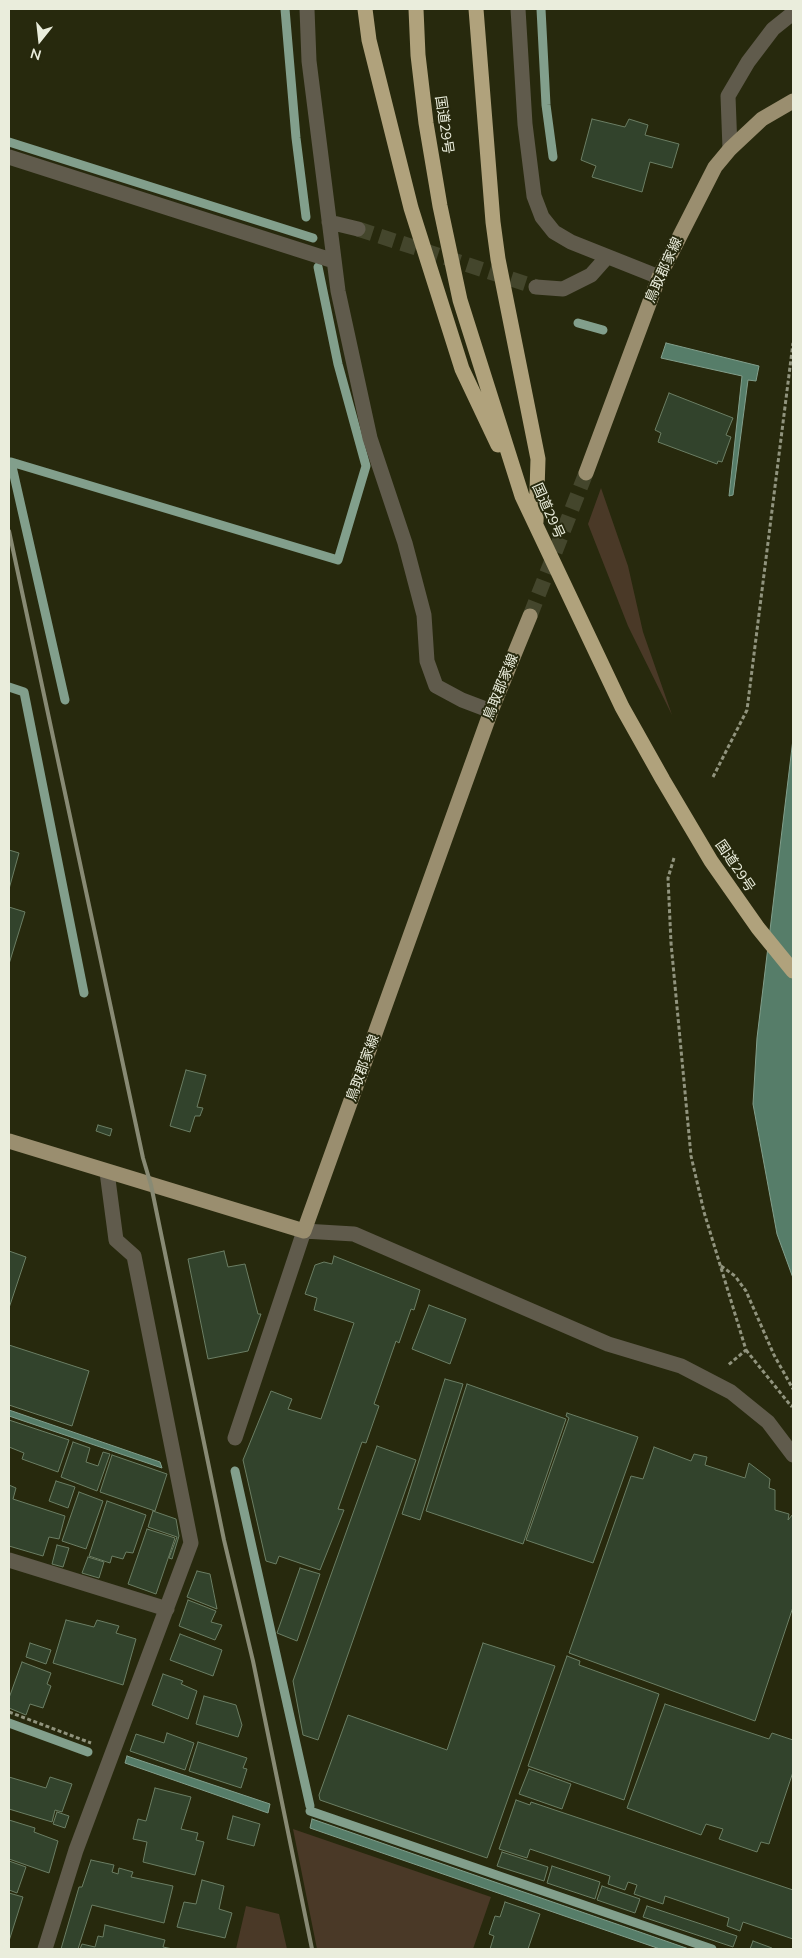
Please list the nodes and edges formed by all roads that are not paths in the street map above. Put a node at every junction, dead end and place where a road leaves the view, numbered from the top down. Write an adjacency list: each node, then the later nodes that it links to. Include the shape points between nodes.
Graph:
1 (307, 9): 10 (street, via 309,61)
2 (365, 9): 17 (highway, via 369,40 411,208 459,360)
3 (416, 9): 17 (highway, 国道29号, via 426,123 460,300)
4 (476, 9): 18 (highway, via 496,241 538,459)
5 (518, 9): 12 (street, via 525,124 534,196 542,217 554,232)
6 (793, 13): 8 (street, via 772,29 728,96)
7 (793, 101): 8 (main road, 鳥取郡家線, via 762,119)
8 (730, 149): 14 (main road, 鳥取郡家線, via 715,167)
9 (9, 158): 13 (street)
10 (329, 222): 11 (street); 13 (street)
11 (358, 229)
12 (607, 257): 14 (street); 15 (street, via 591,275 563,289)
13 (334, 260): 20 (street, via 370,438 405,543 424,615 427,661 436,686)
14 (659, 277): 16 (main road, 鳥取郡家線)
15 (536, 287)
16 (586, 473)
17 (522, 496): 18 (highway, 国道29号)
18 (536, 526): 21 (highway, 国道29号, via 622,707 711,861 758,928)
19 (530, 616): 20 (main road, 鳥取郡家線)
20 (491, 710): 24 (main road, 鳥取郡家線)
21 (793, 970)
22 (9, 1141): 23 (main road)
23 (106, 1172): 24 (main road); 28 (street, via 116,1240 134,1256 191,1543)
24 (304, 1231): 25 (street); 26 (street, via 354,1234 608,1344 682,1366 731,1392 768,1422)
25 (235, 1438)
26 (793, 1455)
27 (9, 1560): 28 (street)
28 (167, 1610): 29 (street, via 76,1850)
29 (45, 1949)

